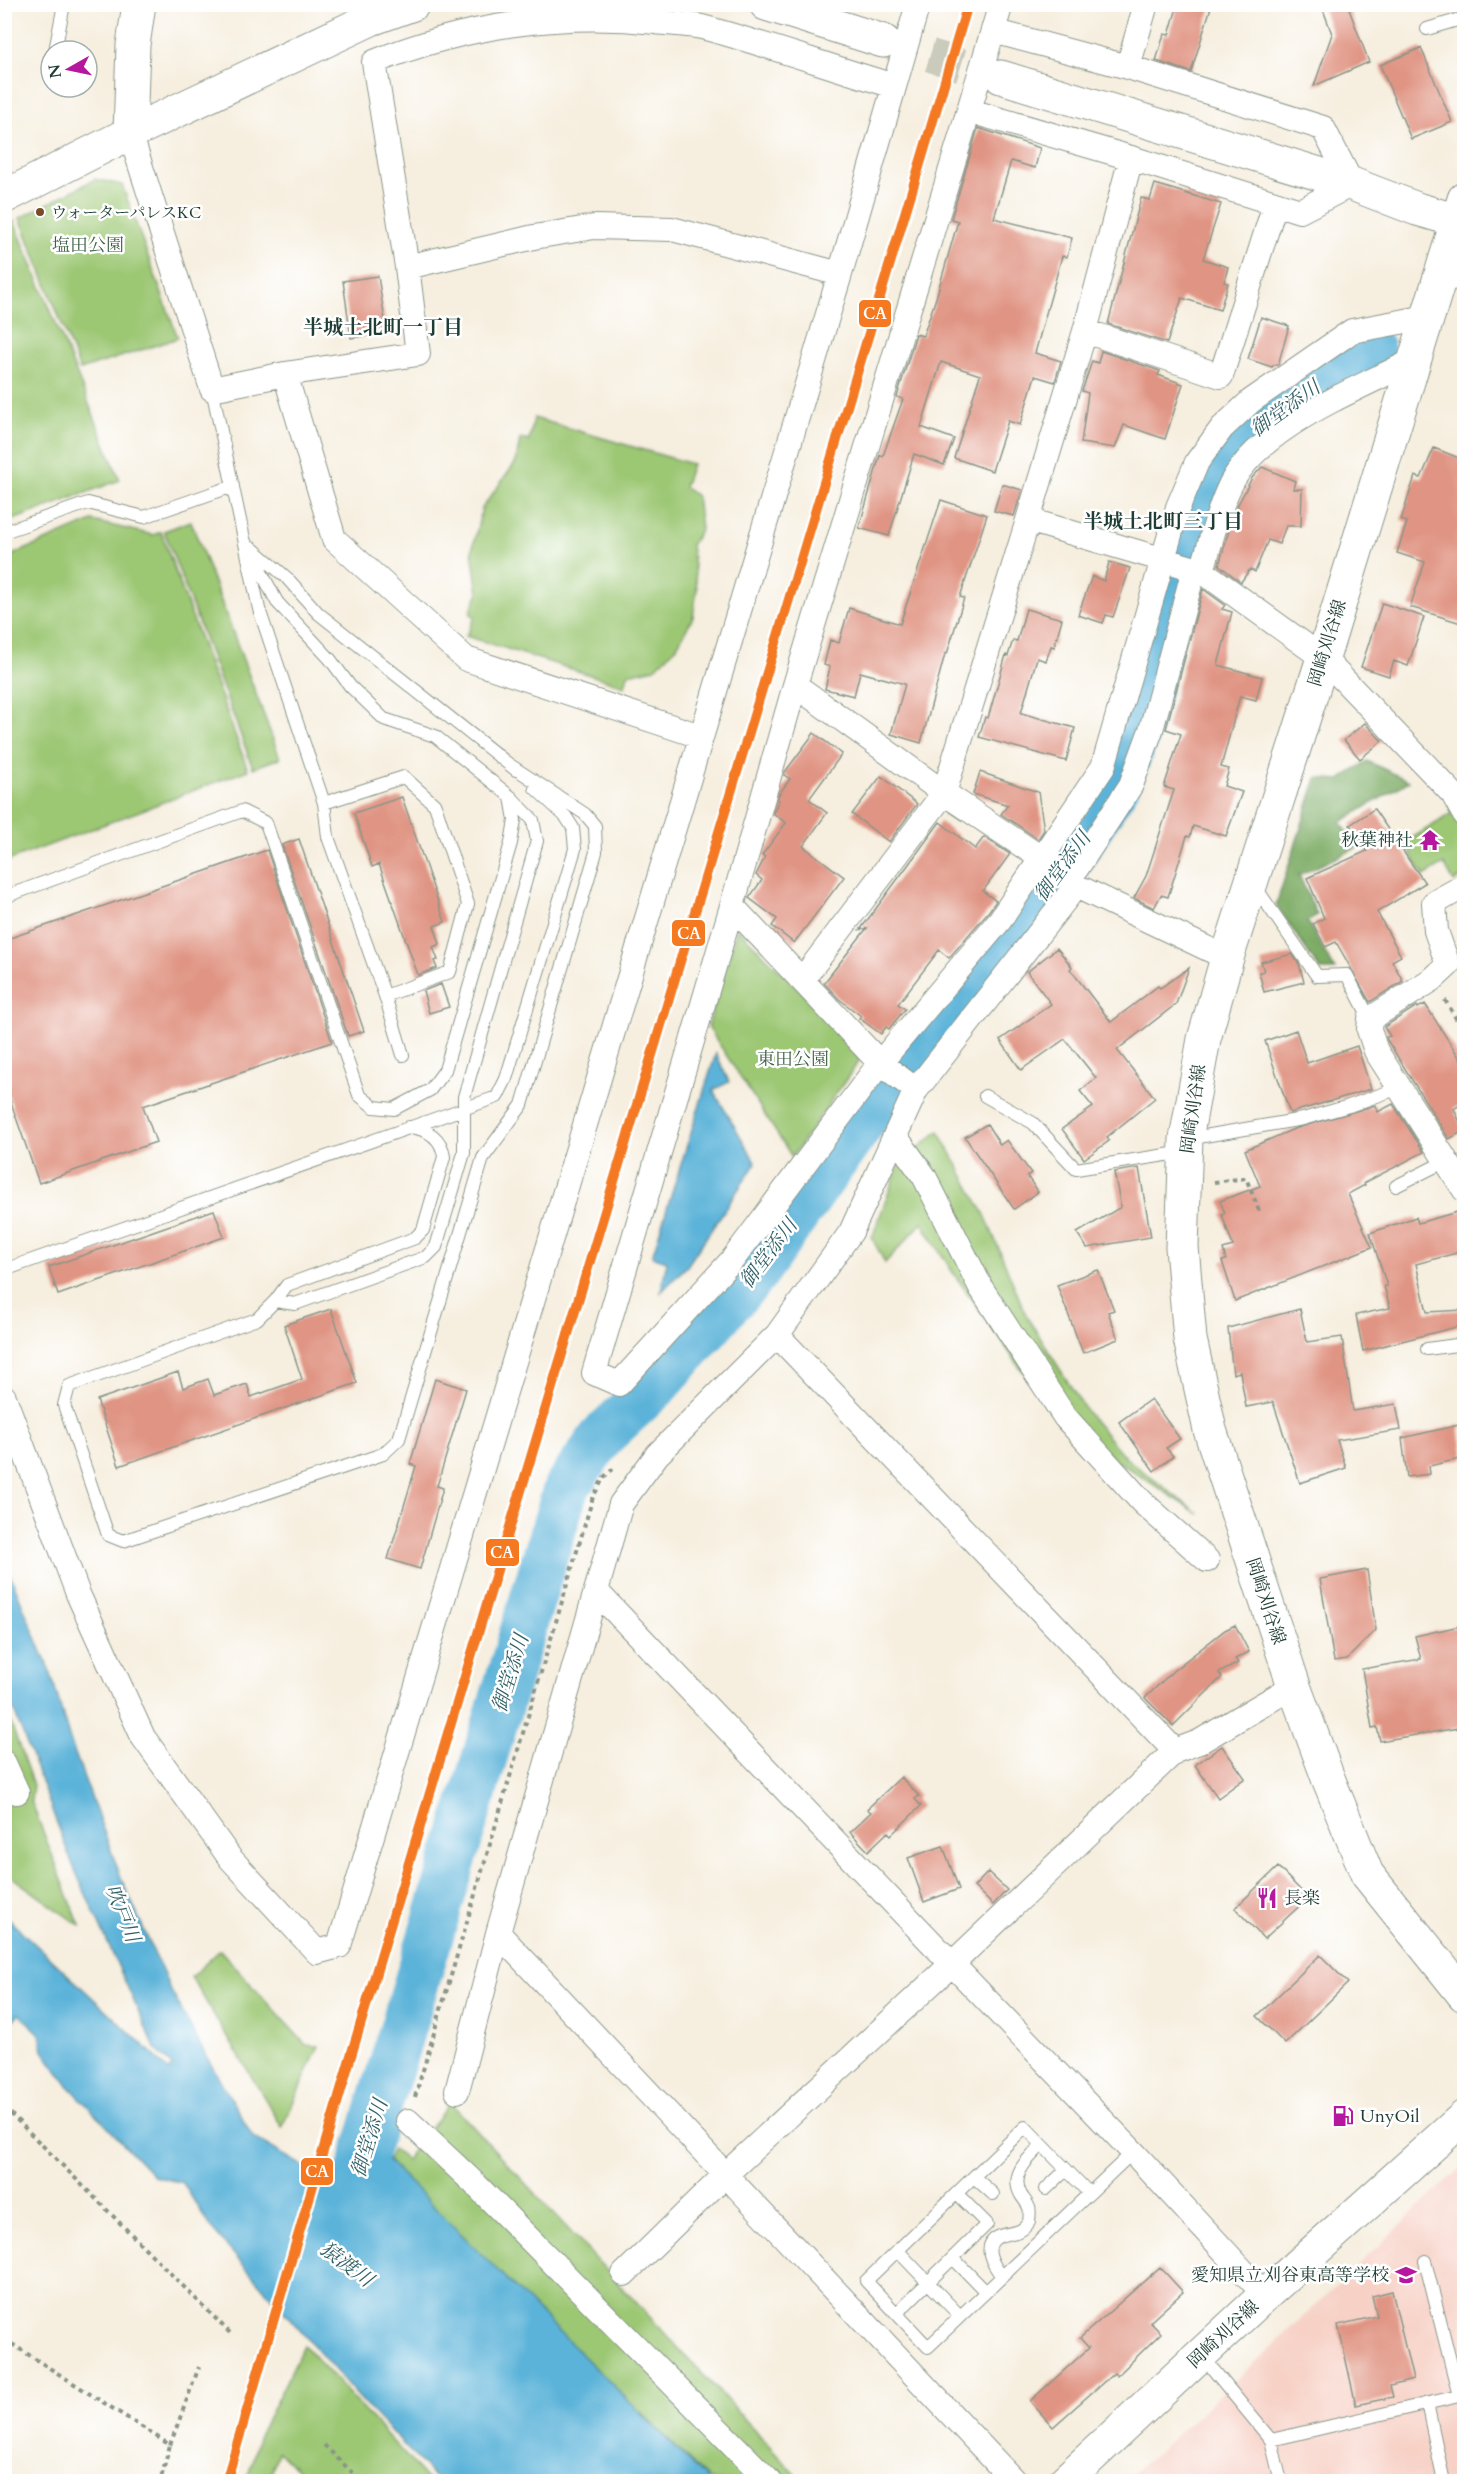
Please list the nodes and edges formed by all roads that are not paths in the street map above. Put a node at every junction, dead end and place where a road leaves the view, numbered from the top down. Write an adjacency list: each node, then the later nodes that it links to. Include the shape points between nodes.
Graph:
1 (64, 4): 11 (lane)
2 (139, 4): 17 (main road)
3 (413, 4): 17 (main road, via 371,19)
4 (766, 4): 12 (main road)
5 (1001, 4): 10 (street)
6 (1146, 4): 13 (street)
7 (915, 5): 15 (street)
8 (1464, 18): 9 (lane)
9 (1426, 29)
10 (993, 31): 13 (street); 16 (street)
11 (57, 39)
12 (883, 41)
13 (1128, 67): 19 (street, via 1323,129)
14 (1001, 76): 19 (main road)
15 (894, 86): 23 (street, via 700,27 626,18 489,27 415,45 374,62); 24 (street)
16 (970, 111): 18 (street); 38 (street)
17 (129, 133): 20 (main road); 30 (street)
18 (1131, 158): 21 (street); 27 (street)
19 (1352, 184): 21 (street, via 1300,211); 22 (main road, via 1417,209)
20 (4, 197)
21 (1275, 204): 27 (street, via 1221,376)
22 (1461, 210): 25 (main road, 岡崎刈谷線)
23 (407, 267): 24 (street, via 594,227 672,229); 29 (street, via 418,354)
24 (840, 274): 39 (street)
25 (1452, 278): 26 (main road, 岡崎刈谷線)
26 (1427, 317): 28 (main road, 岡崎刈谷線); 35 (street, via 1352,331 1251,401 1222,428 1197,462 1178,507)
27 (1085, 331): 32 (street)
28 (1414, 360): 36 (street, via 1298,419 1251,454 1227,491); 37 (main road, 岡崎刈谷線)
29 (285, 374): 30 (street); 39 (street, via 334,539 466,659)
30 (212, 389): 31 (lane)
31 (233, 486): 33 (lane, via 144,517 88,503); 34 (lane)
32 (1028, 520): 35 (street); 41 (street)
33 (4, 532)
34 (246, 543): 40 (lane, via 287,578 318,613); 42 (lane, via 277,602 384,719 435,735); 43 (lane, via 259,609)
35 (1164, 561): 36 (street); 45 (street, via 1103,767)
36 (1198, 570): 37 (street); 47 (street, via 1131,784)
37 (1323, 658): 44 (street, via 1453,794); 46 (main road, 岡崎刈谷線)
38 (795, 685): 41 (street); 50 (street)
39 (700, 736): 72 (street, via 339,1946 317,1952 230,1858 143,1737 78,1594)
40 (510, 765): 60 (lane, via 566,817 573,828 575,849 506,1079 497,1097); 68 (lane, via 585,814 595,826 596,852 522,1105 483,1158 399,1439 383,1454 123,1541 108,1535 64,1405 69,1386 257,1319)
41 (944, 793): 45 (street); 52 (street)
42 (511, 797): 49 (lane, via 515,820 511,843 445,1070 430,1090 394,1108 374,1107 359,1095 266,823 242,811); 60 (lane, via 533,820 537,842)
43 (324, 803): 53 (lane, via 328,837); 53 (lane, via 404,777 435,805 468,904 450,972)
44 (1464, 814)
45 (1041, 858): 47 (street); 56 (street, via 1000,920)
46 (1251, 881): 51 (main road, 岡崎刈谷線); 54 (lane, via 1317,976 1347,975)
47 (1072, 883): 51 (street); 58 (street)
48 (1464, 886): 54 (street, via 1434,903 1436,931 1448,965)
49 (4, 897)
50 (732, 906): 52 (street); 56 (street, via 594,1373 618,1384 626,1376 733,1259)
51 (1227, 958): 63 (main road, 岡崎刈谷線, via 1204,1040)
52 (802, 980): 56 (street)
53 (385, 996): 55 (lane)
54 (1370, 1019): 57 (street, via 1369,1030 1376,1051)
55 (403, 1055)
56 (880, 1063): 58 (street)
57 (1398, 1088): 63 (lane, via 1304,1119); 64 (street)
58 (916, 1090): 62 (street)
59 (985, 1096): 63 (lane, via 1033,1123 1076,1169)
60 (464, 1108): 61 (lane); 68 (lane, via 464,1153 436,1247 426,1257 295,1304)
61 (409, 1127): 67 (lane); 68 (lane, via 431,1134 444,1150 423,1230 415,1238 287,1285)
62 (896, 1136): 69 (street, via 851,1232); 73 (street, via 924,1176 981,1288 1065,1417 1142,1502)
63 (1186, 1145): 75 (main road, 岡崎刈谷線, via 1182,1247 1190,1339 1210,1430)
64 (1446, 1161): 65 (lane); 66 (street)
65 (1396, 1186)
66 (1464, 1189)
67 (4, 1270)
68 (274, 1301)
69 (777, 1335): 74 (street, via 657,1455 621,1504); 76 (street)
70 (1464, 1344): 71 (lane)
71 (1427, 1349)
72 (4, 1397)
73 (1208, 1560)
74 (596, 1591): 79 (street); 80 (street)
75 (1294, 1686): 76 (street, via 1199,1742); 81 (main road, 岡崎刈谷線, via 1367,1874)
76 (1174, 1751): 80 (street)
77 (4, 1763): 78 (street, via 17,1792)
78 (4, 1787)
79 (498, 1934): 82 (street); 88 (street)
80 (952, 1964): 86 (street); 88 (street)
81 (1464, 1995)
82 (457, 2091)
83 (1464, 2117): 101 (main road, 岡崎刈谷線)
84 (408, 2121): 107 (street)
85 (1042, 2145): 87 (lane); 89 (lane, via 1025,2127); 98 (lane, via 1020,2169 1018,2178 1028,2202 1029,2222 1017,2234 994,2240 990,2248 992,2264)
86 (1133, 2152): 91 (lane); 101 (street)
87 (1066, 2170): 90 (lane); 91 (lane)
88 (725, 2175): 97 (street); 108 (street)
89 (974, 2177): 92 (lane); 93 (lane)
90 (1046, 2188)
91 (1089, 2193): 98 (lane)
92 (957, 2194): 94 (lane); 95 (lane, via 987,2224)
93 (993, 2194)
94 (898, 2251): 99 (lane); 102 (lane, via 866,2280)
95 (952, 2258): 99 (lane); 100 (lane)
96 (1425, 2261): 105 (lane, via 1459,2396)
97 (624, 2274)
98 (1002, 2276): 100 (lane)
99 (928, 2282): 102 (lane); 103 (lane)
100 (986, 2292): 103 (lane)
101 (1265, 2295): 104 (main road, 岡崎刈谷線)
102 (897, 2313): 103 (lane, via 928,2347)
103 (960, 2316)
104 (1201, 2355): 106 (lane); 109 (main road, 岡崎刈谷線)
105 (1427, 2403): 106 (lane); 111 (lane)
106 (1271, 2440): 110 (lane)
107 (770, 2481)
108 (1015, 2481)
109 (1064, 2481)
110 (1281, 2481)
111 (1444, 2481)

